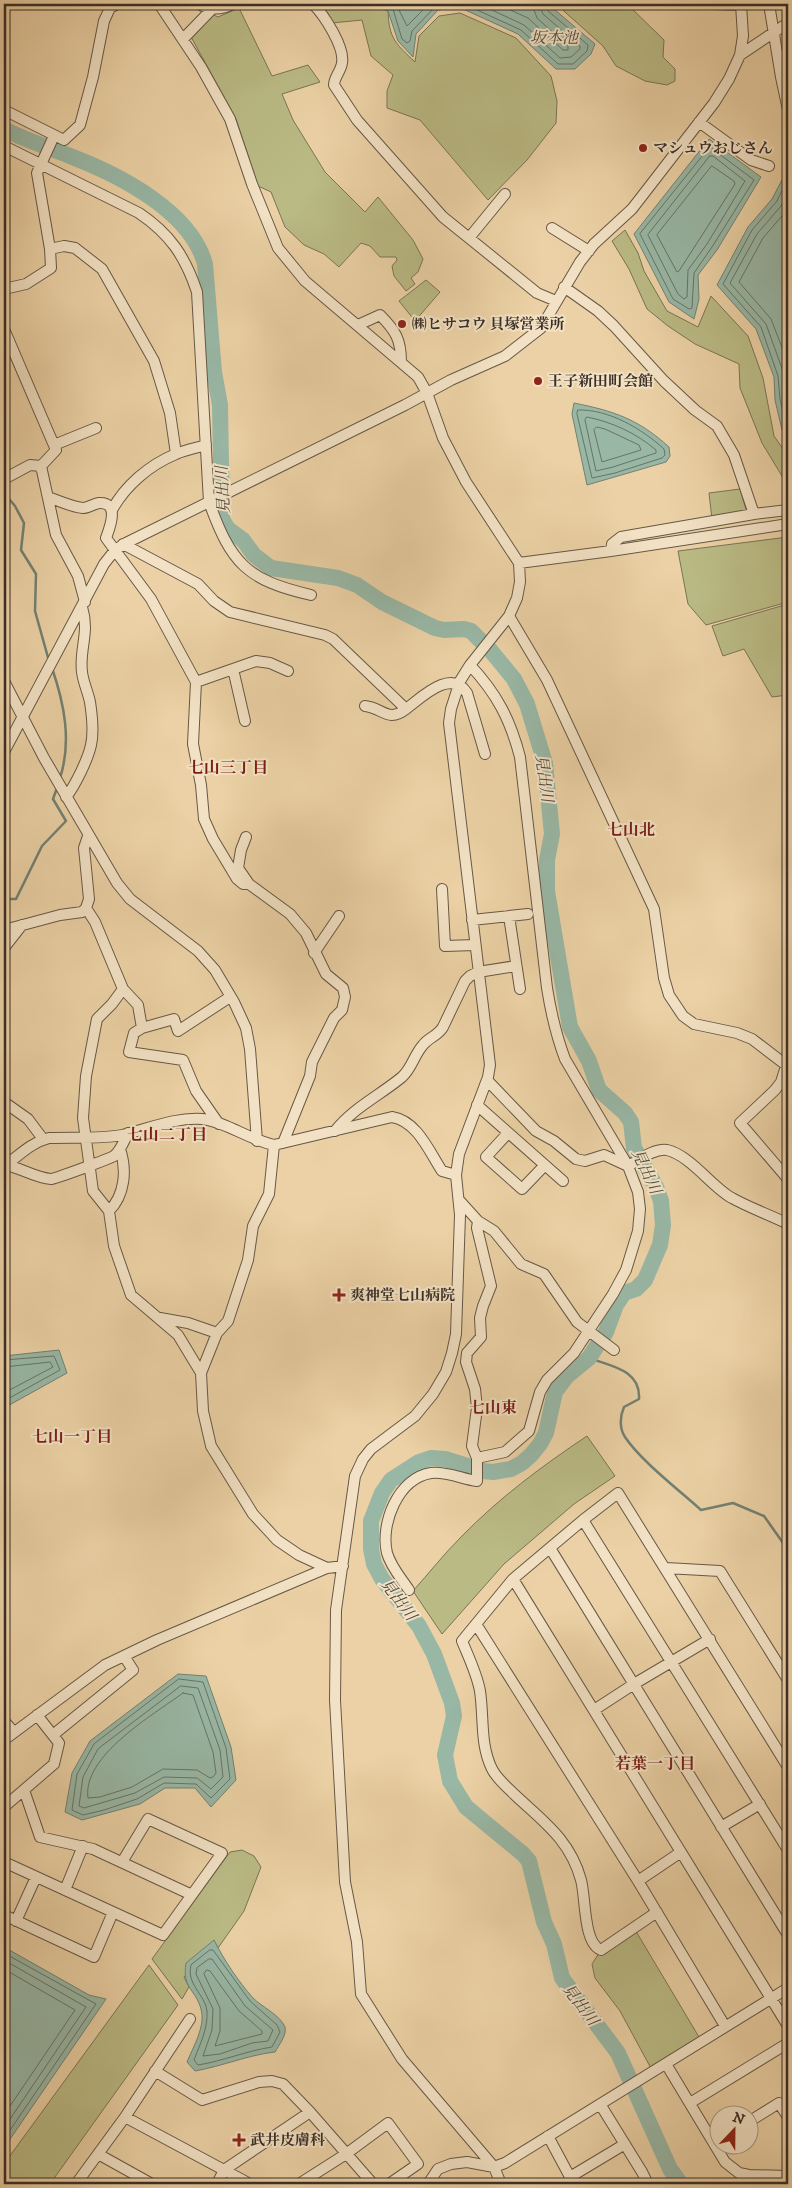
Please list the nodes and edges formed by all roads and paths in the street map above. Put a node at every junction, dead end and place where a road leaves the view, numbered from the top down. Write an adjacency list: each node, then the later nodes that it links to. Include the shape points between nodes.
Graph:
1 (117, 4): 17 (street, via 110,8 104,22 80,125 64,140)
2 (159, 4): 12 (street)
3 (199, 4): 9 (street)
4 (232, 4): 9 (street)
5 (313, 4): 23 (street, via 341,49 342,63 334,85 357,120 444,217)
6 (712, 4): 7 (street)
7 (742, 4): 13 (street)
8 (769, 4): 11 (street)
9 (212, 8): 12 (street)
10 (788, 23): 11 (street)
11 (774, 32): 13 (street); 15 (street)
12 (183, 39): 29 (street, via 230,119 278,248 305,281)
13 (740, 55): 16 (street, via 729,79)
14 (4, 110): 17 (street)
15 (788, 110)
16 (699, 122): 20 (street, via 750,160); 25 (street, via 632,208)
17 (54, 136): 19 (street)
18 (4, 146): 19 (street)
19 (40, 165): 24 (street, via 37,173); 35 (street, via 139,213 158,227 180,254 197,292)
20 (769, 166)
21 (505, 194): 23 (street)
22 (552, 228): 25 (street)
23 (469, 238): 28 (street, via 537,293)
24 (50, 249): 27 (street, via 51,268 26,284); 36 (street, via 75,248 102,269 154,361 170,413)
25 (589, 251): 26 (street)
26 (564, 287): 28 (street); 43 (street, via 598,311 664,382 717,426 734,455)
27 (4, 289)
28 (556, 301): 32 (street, via 541,328 515,349)
29 (358, 325): 31 (street); 31 (street, via 380,315 398,338)
30 (4, 329): 34 (street)
31 (401, 362): 32 (street, via 418,377)
32 (427, 393): 40 (street); 47 (street, via 466,482)
33 (96, 428): 34 (street)
34 (54, 445): 37 (street, via 56,450)
35 (206, 445): 36 (street); 40 (street)
36 (176, 454): 41 (street, via 132,483)
37 (41, 466): 38 (street, via 30,465); 39 (street)
38 (4, 479)
39 (48, 498): 41 (street, via 84,508 99,503 108,505); 49 (street, via 56,535 78,576)
40 (208, 502): 45 (street); 48 (street, via 226,546 254,575 282,588)
41 (112, 510): 45 (street, via 106,538)
42 (788, 510): 43 (street)
43 (754, 514): 46 (street, via 621,537 612,544)
44 (788, 524): 46 (street)
45 (119, 547): 49 (street, via 104,564); 55 (street); 58 (street, via 198,584 230,612 333,639)
46 (611, 552): 47 (street)
47 (518, 563): 50 (street, via 520,582)
48 (311, 595)
49 (83, 604): 59 (street); 63 (street, via 86,639 82,672 91,708 91,744)
50 (509, 616): 51 (street); 86 (street, via 547,680 654,909 669,995 683,1016 694,1024 752,1039)
51 (470, 665): 56 (street); 102 (street, via 503,709 512,727 520,758 547,988 558,1040)
52 (233, 668): 53 (street, via 256,661); 55 (street); 60 (street)
53 (288, 671)
54 (4, 681): 59 (street)
55 (196, 682): 66 (street, via 192,744 204,819 237,879)
56 (459, 685): 58 (street, via 441,684); 62 (street, via 467,693); 72 (street, via 449,722)
57 (365, 706): 58 (street, via 391,716)
58 (406, 708)
59 (23, 719): 61 (street); 63 (street)
60 (245, 721)
61 (4, 752)
62 (485, 754)
63 (66, 797): 64 (street)
64 (88, 836): 68 (street, via 84,848 89,898); 83 (street, via 130,899 198,950 215,970)
65 (246, 836): 66 (street, via 238,868)
66 (249, 884): 77 (street, via 290,914 306,933)
67 (442, 889): 75 (street, via 445,946)
68 (86, 908): 73 (street, via 82,912); 80 (street, via 95,922)
69 (528, 914): 71 (street)
70 (339, 916): 77 (street)
71 (508, 916): 72 (street); 78 (street)
72 (472, 920): 75 (street)
73 (22, 925): 74 (street); 76 (street)
74 (4, 930)
75 (475, 944): 79 (street)
76 (4, 948)
77 (314, 953): 97 (street, via 326,974 342,988 345,997 342,1010 334,1018 312,1062 310,1076)
78 (516, 966): 79 (street); 81 (street)
79 (478, 972): 87 (street, via 490,1050); 91 (street, via 465,981 439,1034 425,1042 412,1066 346,1117)
80 (122, 989): 85 (street, via 138,1005); 94 (street, via 96,1019 86,1076)
81 (520, 989)
82 (4, 990): 84 (street)
83 (230, 996): 85 (street, via 178,1031 174,1019); 96 (street, via 246,1028)
84 (4, 1002)
85 (142, 1028): 90 (street, via 134,1032 129,1052 183,1060 196,1091)
86 (787, 1062): 104 (street, via 776,1090 740,1124)
87 (487, 1080): 89 (street); 102 (street, via 536,1131 576,1159 585,1161 604,1155)
88 (4, 1102): 95 (street, via 28,1120)
89 (477, 1105): 92 (street); 103 (street, via 459,1154)
90 (219, 1124): 93 (street, via 203,1119 190,1120); 96 (street)
91 (335, 1131): 97 (street); 103 (street, via 392,1117 402,1119 414,1128 442,1171)
92 (508, 1132): 100 (street); 100 (street, via 486,1157 522,1189)
93 (128, 1133): 94 (street); 98 (street)
94 (85, 1137): 95 (street); 99 (street)
95 (43, 1139): 101 (street)
96 (257, 1141): 97 (street)
97 (279, 1144): 112 (street, via 269,1194 253,1226 248,1260 228,1322)
98 (120, 1149): 99 (street, via 112,1158); 107 (street, via 124,1161 121,1193)
99 (89, 1164): 101 (street, via 52,1179); 107 (street, via 93,1191)
100 (545, 1165): 105 (street)
101 (5, 1166)
102 (628, 1166): 109 (street, via 666,1150 708,1177 731,1198); 111 (street, via 638,1192 638,1231 626,1270)
103 (456, 1175): 106 (street)
104 (788, 1179)
105 (563, 1182)
106 (459, 1200): 108 (street); 114 (street, via 456,1334)
107 (109, 1211): 110 (street, via 114,1246 131,1295)
108 (478, 1221): 111 (street, via 494,1231 521,1264 544,1274); 115 (street, via 491,1286 482,1312 480,1337)
109 (788, 1224)
110 (160, 1318): 112 (street); 116 (street, via 178,1335)
111 (587, 1332): 113 (street); 117 (street, via 574,1354 547,1380 535,1404 529,1431 505,1452)
112 (217, 1333): 116 (street)
113 (614, 1350)
114 (452, 1353): 115 (street); 120 (street, via 446,1372 415,1416 371,1449 363,1459 355,1476)
115 (467, 1357): 117 (street, via 477,1408 472,1446)
116 (201, 1374): 121 (street, via 203,1411 211,1446 234,1485 253,1514 277,1540)
117 (477, 1458): 124 (street, via 477,1481 431,1473 410,1485 394,1503 385,1525 387,1553 393,1568)
118 (583, 1520): 119 (street); 122 (street, via 618,1493); 128 (street)
119 (550, 1548): 123 (street); 130 (street)
120 (343, 1566): 121 (street); 176 (street, via 336,1610 335,1700 345,1882 357,1942 361,1994 402,2059)
121 (327, 1568): 127 (street)
122 (666, 1568): 126 (street); 129 (street, via 720,1571)
123 (513, 1579): 125 (street); 131 (street)
124 (409, 1590)
125 (476, 1624): 148 (street); 152 (street, via 462,1641 477,1677 485,1752 493,1772 554,1830 567,1847 581,1880 589,1938 595,1948 601,1950)
126 (710, 1638): 128 (street); 137 (street)
127 (124, 1656): 132 (street, via 105,1665); 135 (street, via 133,1670)
128 (671, 1661): 130 (street); 139 (street)
129 (788, 1680)
130 (634, 1684): 131 (street); 141 (street)
131 (594, 1710): 144 (street)
132 (37, 1716): 134 (street); 135 (street)
133 (4, 1721): 134 (street)
134 (14, 1732): 136 (street)
135 (53, 1735): 138 (street, via 59,1742 54,1764)
136 (4, 1740)
137 (788, 1767)
138 (24, 1790): 140 (street); 142 (street, via 40,1838)
139 (760, 1804): 141 (street); 143 (street)
140 (4, 1806)
141 (721, 1827): 155 (street)
142 (83, 1846): 146 (street); 149 (street)
143 (788, 1850)
144 (682, 1852): 148 (street); 157 (street)
145 (4, 1862): 147 (street)
146 (122, 1862): 150 (street); 150 (street, via 148,1819 222,1853)
147 (36, 1877): 149 (street); 154 (street)
148 (638, 1881): 152 (street)
149 (66, 1890): 151 (street)
150 (192, 1895): 151 (street, via 163,1935)
151 (113, 1912): 154 (street, via 94,1956)
152 (657, 1912): 159 (street)
153 (4, 1915): 154 (street)
154 (16, 1920)
155 (788, 1935)
156 (788, 1988): 157 (street)
157 (771, 1999): 159 (street); 160 (street)
158 (190, 2018): 163 (street)
159 (725, 2026): 162 (street)
160 (788, 2026)
161 (788, 2043): 164 (street)
162 (666, 2064): 164 (street); 165 (street)
163 (155, 2071): 166 (street, via 202,2100 272,2081 283,2084); 168 (street)
164 (690, 2103): 170 (street)
165 (600, 2104): 171 (street); 172 (street)
166 (310, 2112): 174 (street); 177 (street)
167 (760, 2115): 169 (street, via 779,2103)
168 (125, 2117): 173 (street); 177 (street)
169 (788, 2117)
170 (710, 2132)
171 (548, 2136): 172 (street, via 570,2177); 176 (street)
172 (625, 2144): 188 (street)
173 (98, 2154): 179 (street); 180 (street)
174 (346, 2154): 183 (street); 184 (street); 185 (street, via 388,2123 418,2164)
175 (723, 2156): 178 (street, via 739,2173)
176 (494, 2167): 186 (street, via 467,2162 451,2164 438,2168); 187 (street)
177 (224, 2170): 181 (street); 182 (street)
178 (788, 2176)
179 (76, 2184)
180 (152, 2184)
181 (217, 2184)
182 (250, 2184)
183 (299, 2184)
184 (373, 2184)
185 (389, 2184)
186 (428, 2184)
187 (501, 2184)
188 (648, 2184)

